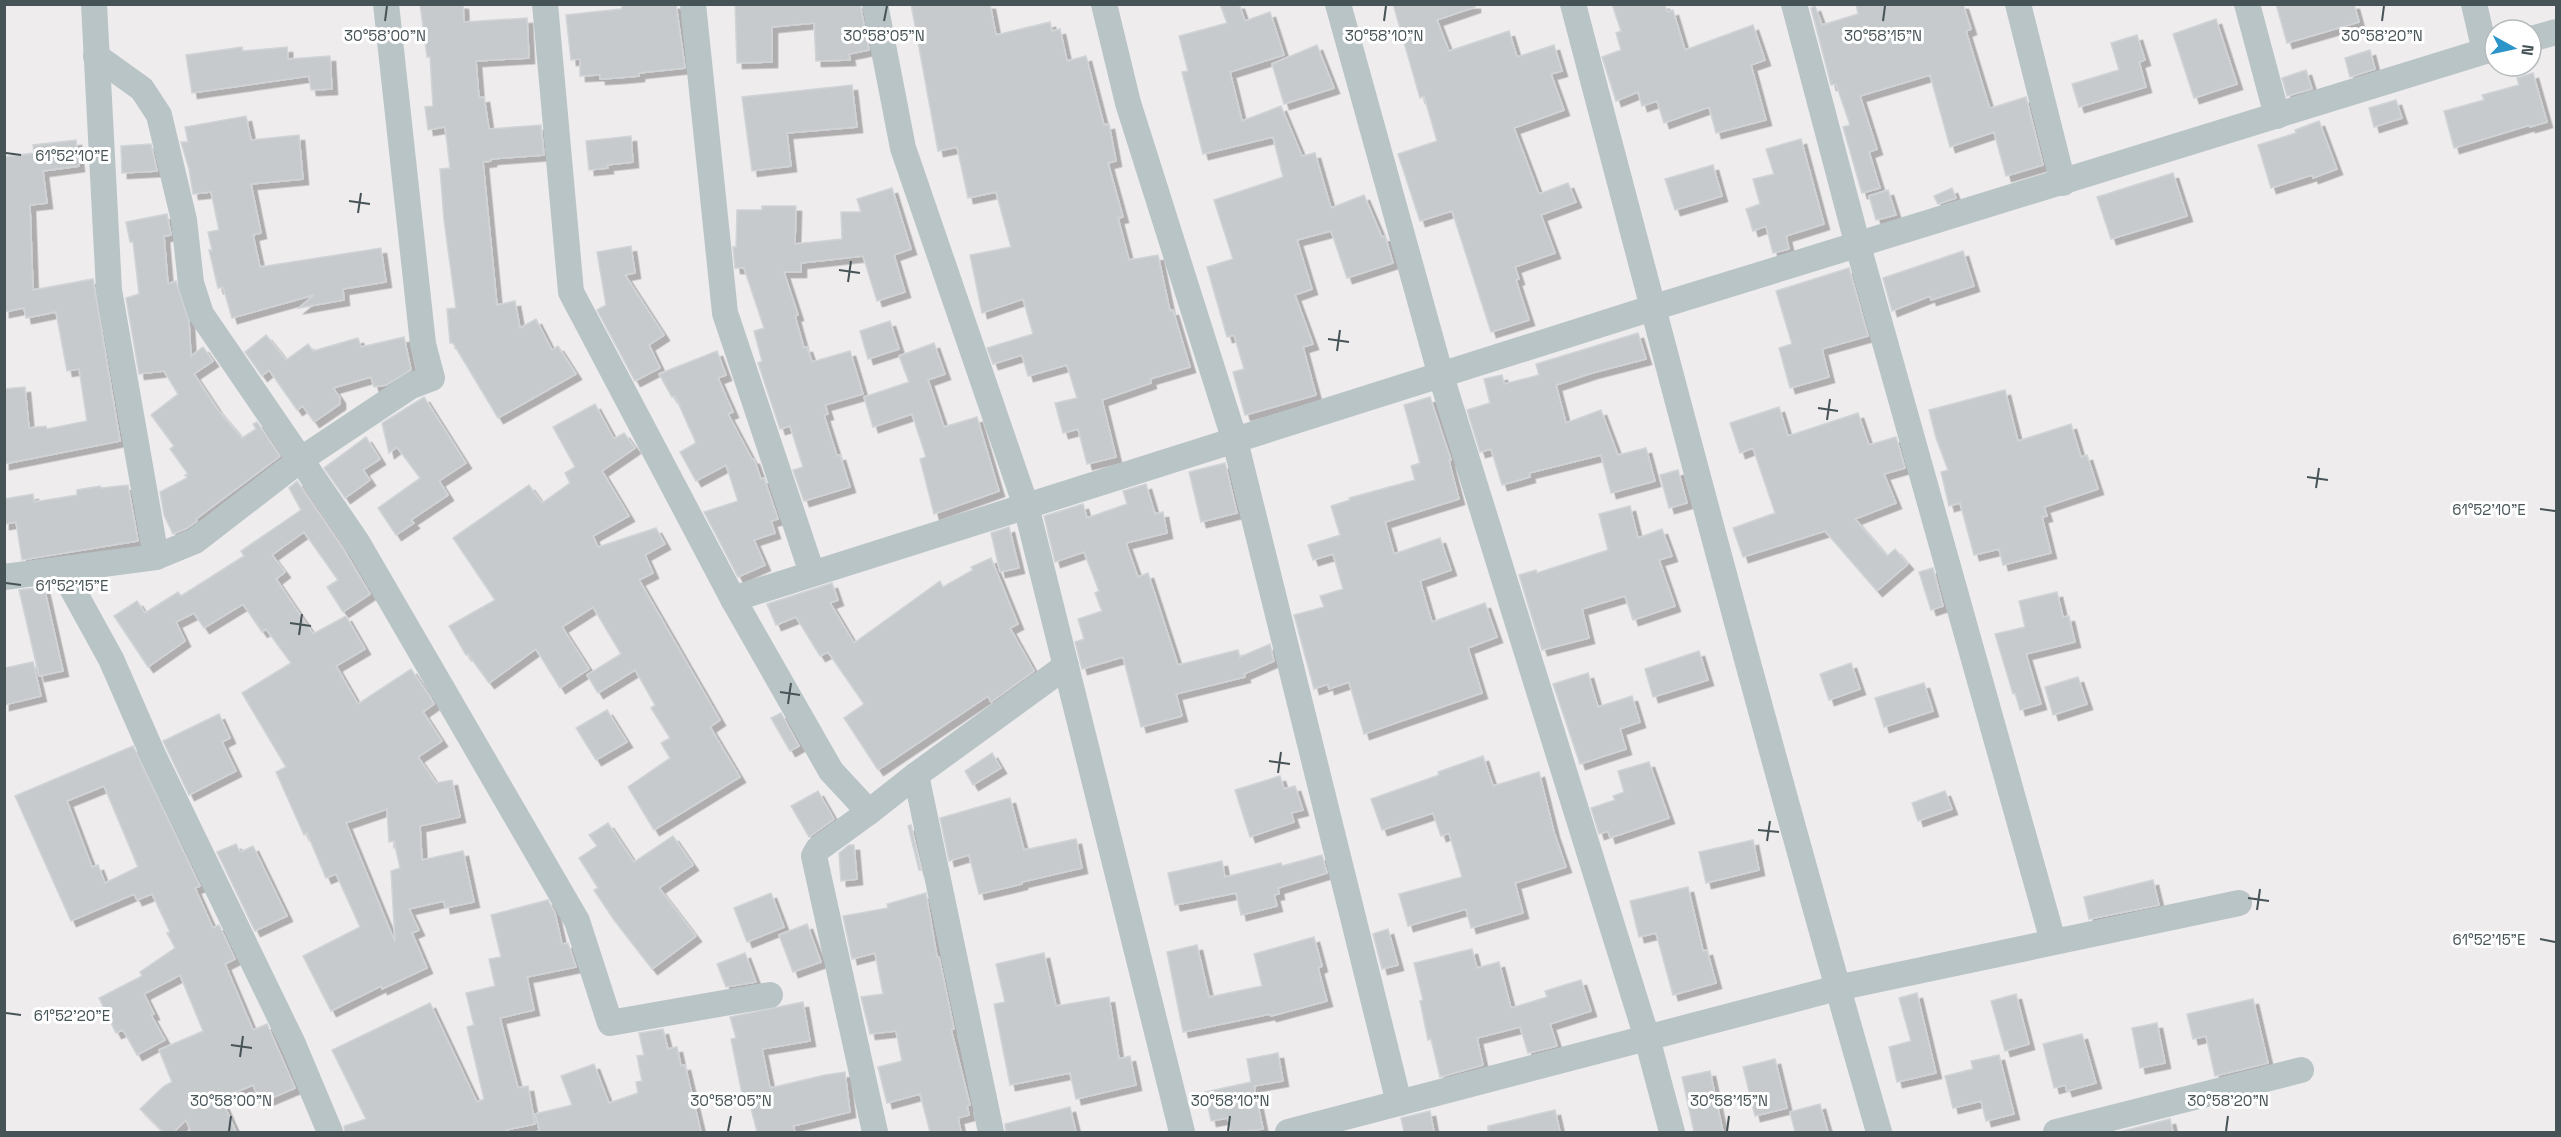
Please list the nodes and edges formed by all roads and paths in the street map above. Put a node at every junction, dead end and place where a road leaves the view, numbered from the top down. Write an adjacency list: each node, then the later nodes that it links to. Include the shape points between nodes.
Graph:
1 (94, 4): 15 (street)
2 (386, 4): 22 (street, via 423,344 432,378 411,386)
3 (545, 4): 28 (street, via 571,292)
4 (693, 4): 26 (street, via 724,314)
5 (875, 4): 23 (street, via 903,148)
6 (1104, 4): 21 (street, via 1128,103)
7 (1338, 4): 20 (street)
8 (1573, 4): 19 (street)
9 (1794, 4): 18 (street)
10 (2018, 4): 17 (street)
11 (2247, 4): 16 (street)
12 (2474, 4): 13 (street)
13 (2483, 30)
14 (2483, 52): 16 (street)
15 (96, 56): 22 (street, via 142,89 159,115 184,220 191,283 201,314); 24 (street, via 109,290)
16 (2277, 116): 17 (street)
17 (2063, 183): 18 (street)
18 (1858, 246): 19 (street); 33 (street)
19 (1653, 308): 20 (street); 34 (street)
20 (1441, 376): 21 (street); 36 (street)
21 (1235, 441): 23 (street); 38 (street)
22 (300, 460): 24 (street, via 195,541); 35 (street, via 357,542 577,921 610,1023)
23 (1026, 506): 26 (street); 29 (street)
24 (156, 557): 25 (street)
25 (62, 570): 27 (street); 39 (street, via 111,659 153,755 293,1044)
26 (812, 573): 28 (street)
27 (4, 577)
28 (733, 599): 31 (street, via 831,771)
29 (1066, 666): 30 (street); 42 (street)
30 (916, 775): 31 (street); 41 (street)
31 (869, 812): 40 (street, via 814,856)
32 (2239, 903): 33 (street)
33 (2053, 941): 34 (street)
34 (1837, 988): 36 (street); 45 (street)
35 (770, 995)
36 (1647, 1038): 38 (street); 44 (street)
37 (2301, 1070): 46 (street)
38 (1399, 1102): 43 (street)
39 (330, 1132)
40 (875, 1132)
41 (991, 1132)
42 (1182, 1132)
43 (1288, 1132)
44 (1672, 1132)
45 (1879, 1132)
46 (2056, 1132)

